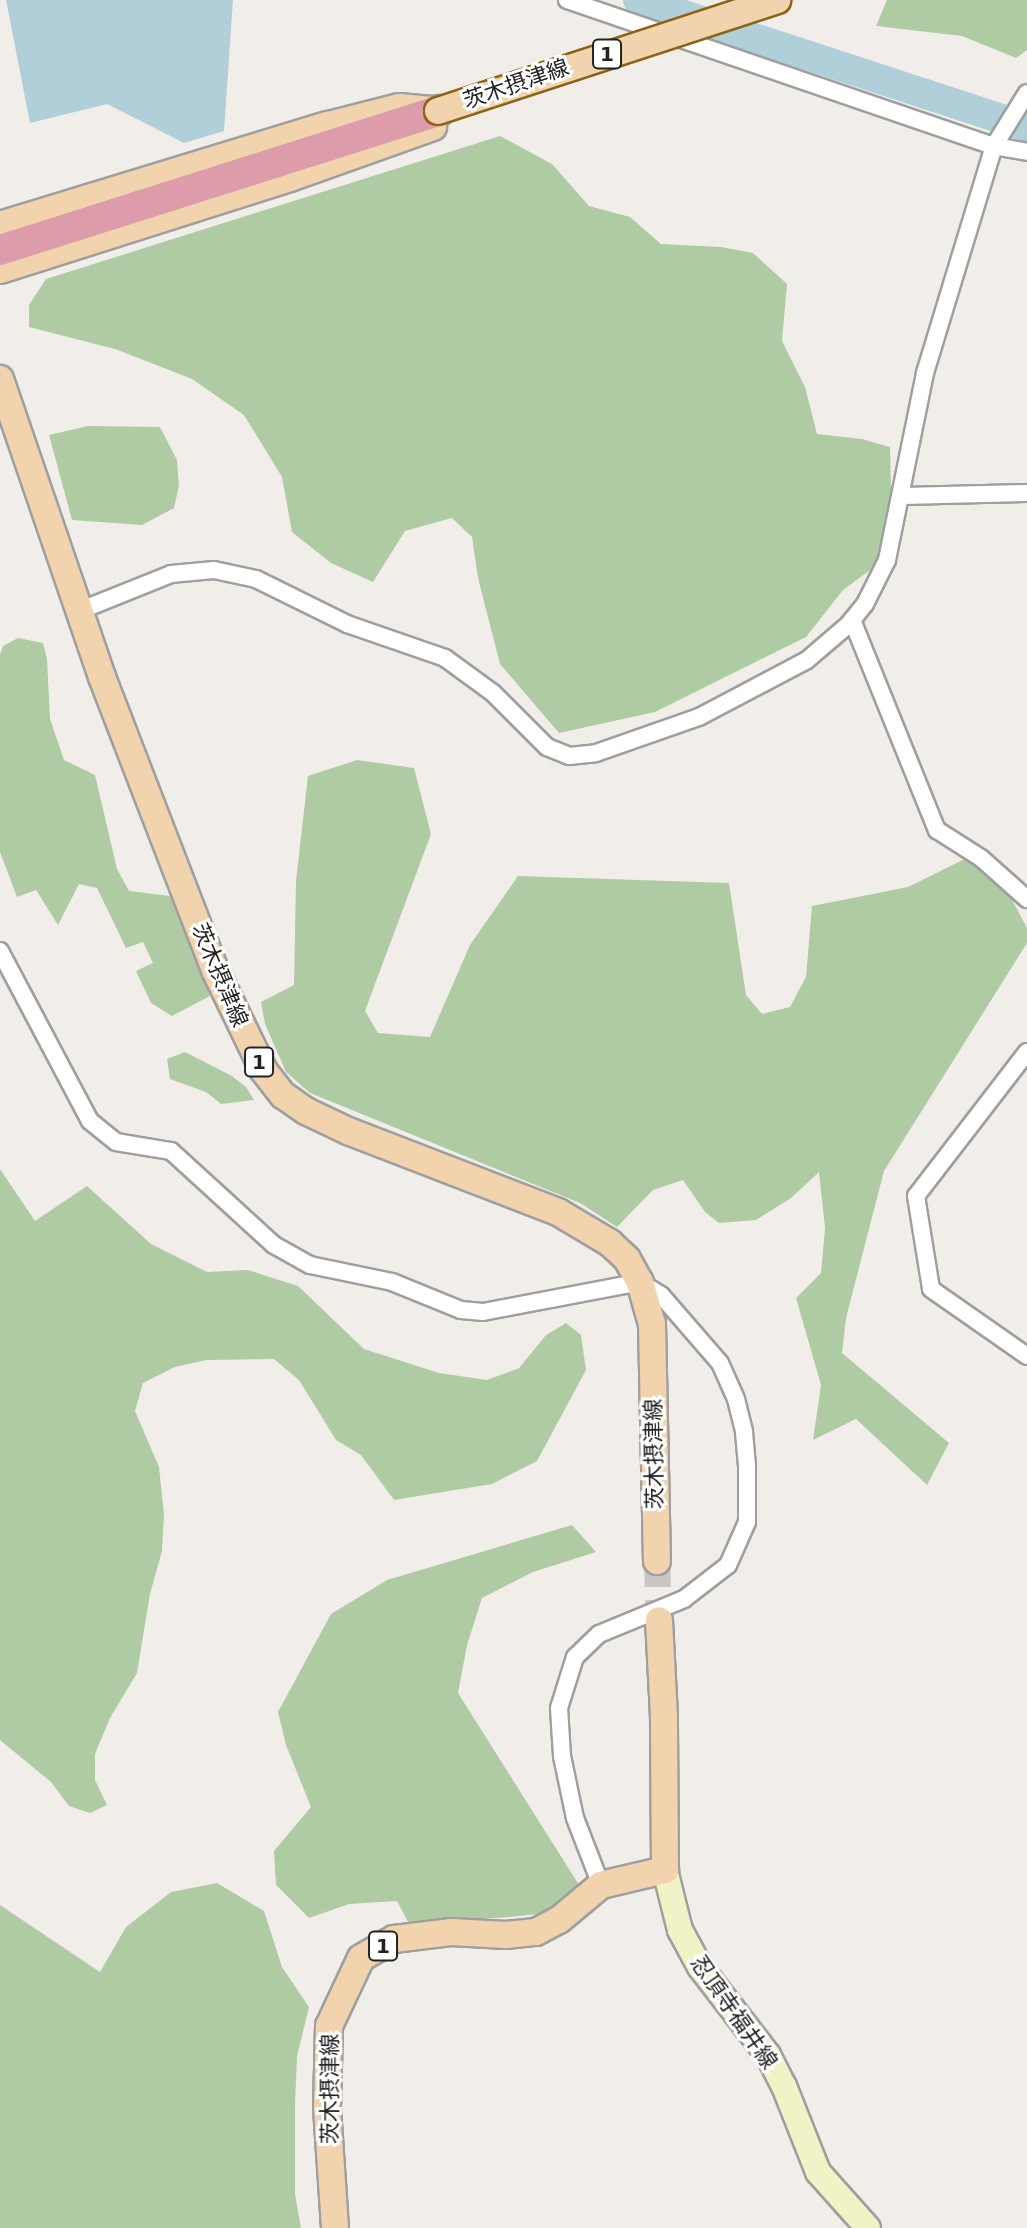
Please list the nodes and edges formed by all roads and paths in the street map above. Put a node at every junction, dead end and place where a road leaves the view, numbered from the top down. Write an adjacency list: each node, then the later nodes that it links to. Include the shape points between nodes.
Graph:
1 (567, 0): 6 (street)
2 (777, 0): 3 (main road, 茨木摂津線 / 1, bridge)
3 (601, 56): 5 (main road, 茨木摂津線 / 1, bridge); 8 (main road, bridge, via 546,85)
4 (1027, 93): 6 (street)
5 (438, 111): 8 (highway)
6 (997, 141): 7 (street); 12 (street, via 925,373)
7 (1027, 152)
8 (284, 160): 9 (highway)
9 (3, 248)
10 (0, 379): 13 (main road, 茨木摂津線 / 1)
11 (1027, 493): 12 (street)
12 (901, 496): 14 (street, via 887,560)
13 (79, 611): 14 (street, via 171,574 214,570 256,579 347,624 445,658 493,693 547,747 569,756 596,753 699,717 807,660); 18 (main road, 茨木摂津線 / 1, via 215,970 264,1071 283,1095 348,1131 558,1212 610,1243)
14 (852, 620): 15 (street, via 937,830 981,858)
15 (1027, 899)
16 (0, 951): 18 (street, via 90,1121 116,1142 171,1151 274,1245 310,1265 392,1282 461,1310 483,1312)
17 (1027, 1052): 19 (street, via 916,1196 931,1289)
18 (640, 1282): 20 (main road, 茨木摂津線 / 1, via 652,1324); 23 (street, via 661,1295 720,1363 744,1432 747,1522 728,1565 684,1599 599,1634 575,1657 559,1708 562,1756 575,1818)
19 (1027, 1356)
20 (657, 1561)
21 (659, 1620): 22 (main road)
22 (665, 1870): 23 (main road, 茨木摂津線 / 1); 25 (main road, 忍頂寺福井線, via 680,1930 700,1967 768,2055 818,2172)
23 (601, 1885): 24 (main road, 茨木摂津線 / 1, via 536,1932 451,1932 394,1939 361,1958 329,2026 327,2108)
24 (335, 2228)
25 (868, 2228)

